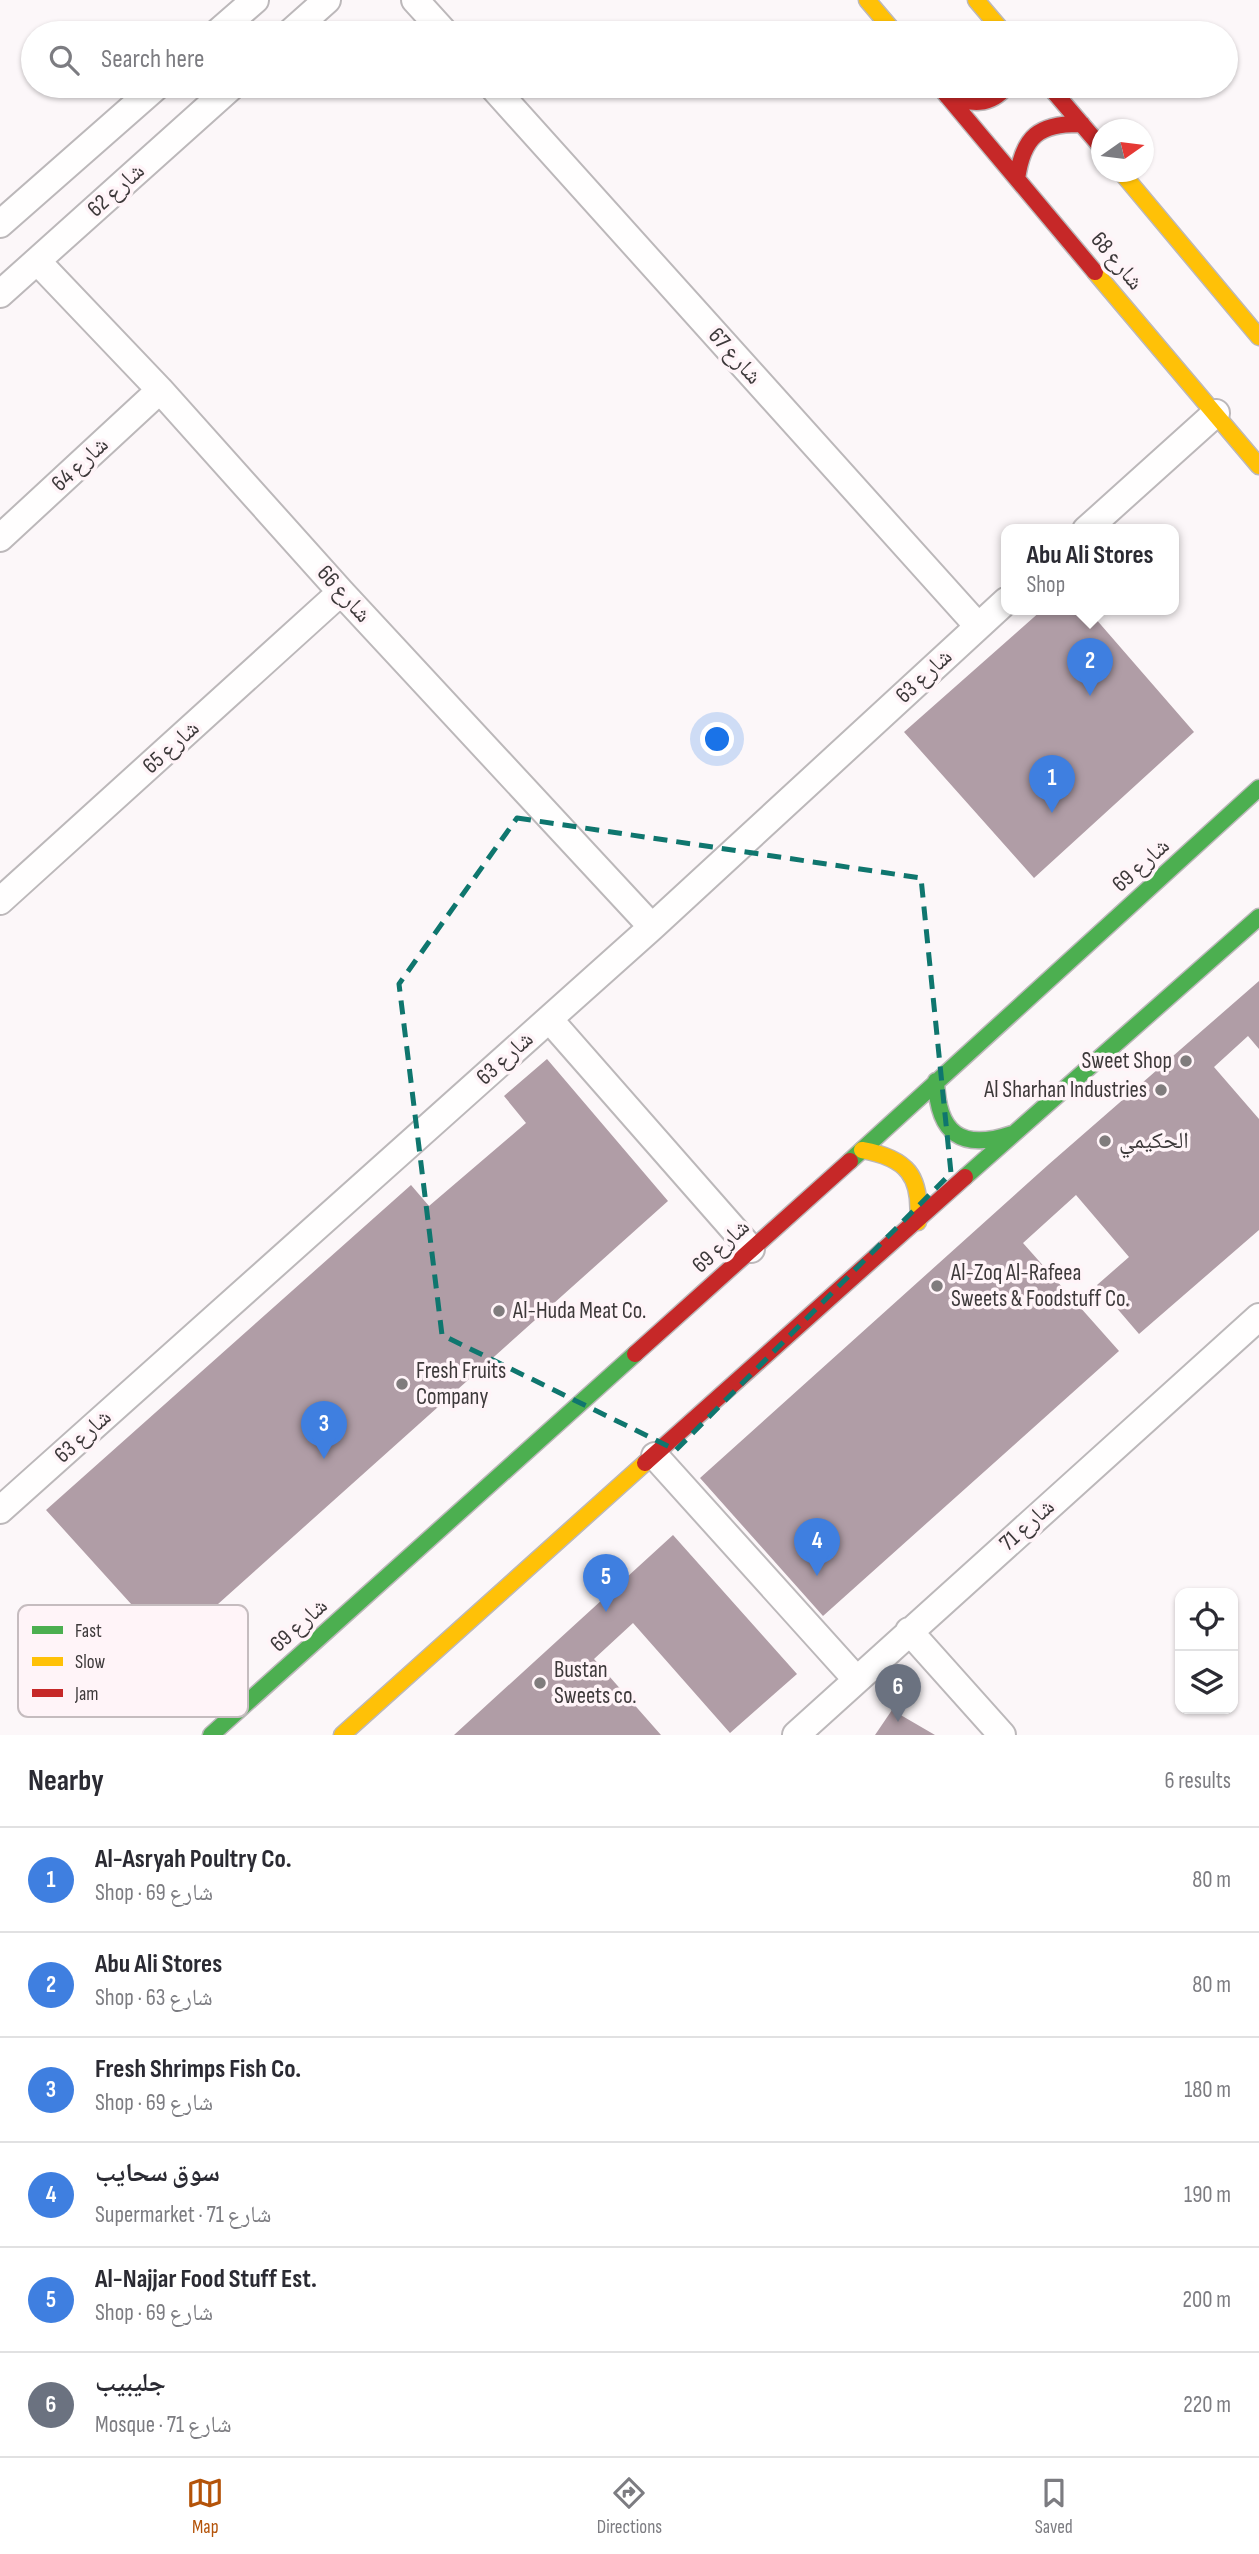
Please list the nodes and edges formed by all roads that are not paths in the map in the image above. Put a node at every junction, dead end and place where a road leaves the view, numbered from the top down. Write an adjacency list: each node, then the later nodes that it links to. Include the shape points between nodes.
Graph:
1 (255, 0): 6 (street)
2 (327, 0): 7 (street)
3 (415, 0): 8 (street)
4 (867, 0): 9 (street)
5 (976, 0): 10 (street)
6 (231, 21)
7 (303, 21)
8 (434, 21)
9 (885, 21)
10 (994, 21)
11 (143, 98): 22 (street)
12 (219, 98): 23 (street, شارع 62)
13 (503, 98): 33 (street, شارع 67)
14 (949, 98): 20 (street, شارع 68)
15 (958, 98): 16 (street, via 974,105)
16 (993, 98)
17 (1059, 98): 18 (street)
18 (1082, 124): 19 (street); 20 (street, via 1057,122 1034,133 1020,154)
19 (1091, 135)
20 (1017, 179): 27 (street, شارع 68)
21 (1129, 182): 25 (street)
22 (0, 224)
23 (37, 261): 24 (street, شارع 62); 26 (street, شارع 66)
24 (0, 294)
25 (1259, 337)
26 (160, 390): 30 (street, شارع 64); 31 (street, شارع 66)
27 (1216, 413): 28 (street, شارع 68); 29 (street)
28 (1258, 464)
29 (1093, 524)
30 (0, 538)
31 (341, 592): 35 (street, شارع 65); 37 (street, شارع 66)
32 (1001, 605): 33 (street, شارع 63)
33 (978, 626): 37 (street, شارع 63)
34 (1259, 788): 39 (street, شارع 69)
35 (0, 901)
36 (1259, 917): 40 (street)
37 (652, 926): 38 (street, شارع 63)
38 (548, 1019): 43 (street); 46 (street, شارع 63)
39 (936, 1081): 40 (street, via 935,1105 940,1116 946,1127 966,1141 990,1143); 41 (street, شارع 69)
40 (1012, 1134): 42 (street)
41 (862, 1150): 42 (street, via 884,1152 903,1163 916,1180 921,1201); 43 (street, شارع 69)
42 (918, 1222): 45 (street)
43 (751, 1249): 49 (street, شارع 69)
44 (1254, 1330): 47 (street, شارع 71)
45 (655, 1456): 48 (street); 52 (street)
46 (0, 1510)
47 (909, 1632): 48 (street, شارع 71); 54 (street)
48 (856, 1679): 53 (street, شارع 71)
49 (248, 1702)
50 (231, 1717): 51 (street, شارع 69)
51 (211, 1735)
52 (342, 1735)
53 (796, 1735)
54 (1002, 1735)

